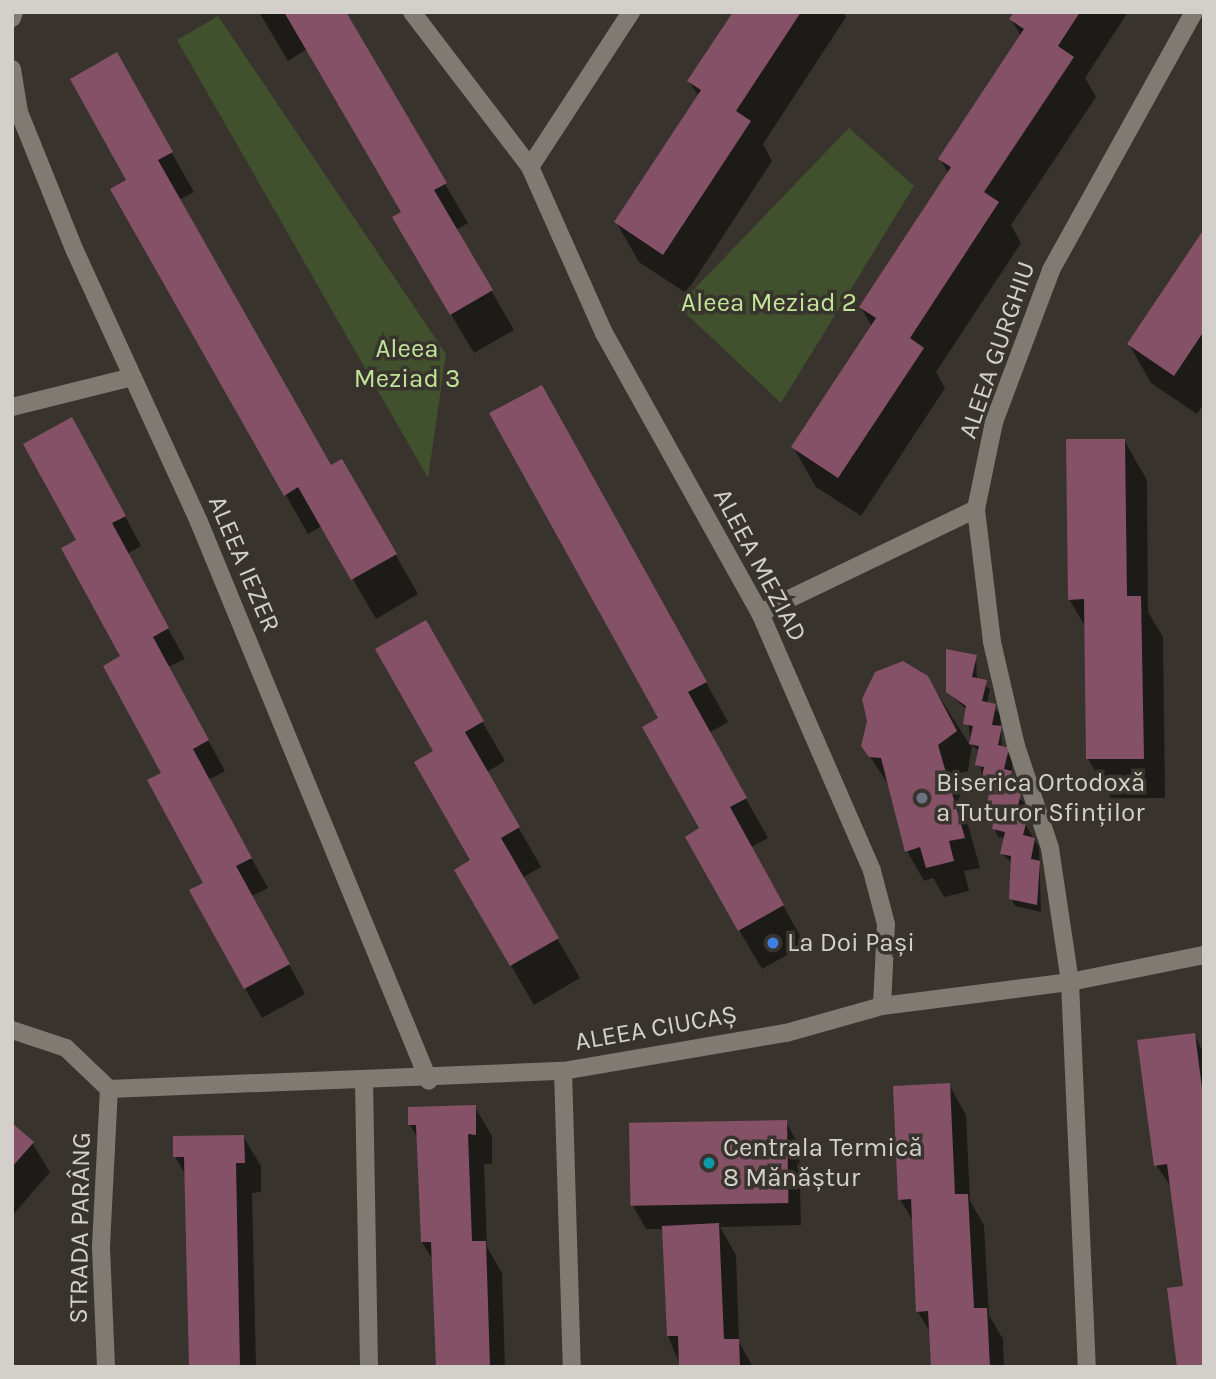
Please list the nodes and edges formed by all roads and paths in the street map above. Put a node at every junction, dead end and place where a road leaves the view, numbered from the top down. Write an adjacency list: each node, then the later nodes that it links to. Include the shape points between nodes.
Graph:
1 (14, 12): 5 (street)
2 (412, 12): 7 (street, ALEEA MEZIAD)
3 (631, 12): 7 (street)
4 (1194, 12): 10 (street, ALEEA GURGHIU, via 1051,270 994,422)
5 (12, 18)
6 (12, 69): 8 (street, ALEEA IEZER, via 19,113)
7 (530, 167): 11 (street, ALEEA MEZIAD, via 604,333)
8 (131, 377): 9 (street); 18 (street, ALEEA IEZER, via 199,522)
9 (12, 407)
10 (976, 509): 11 (street); 13 (street, ALEEA GURGHIU, via 992,642 1016,746 1050,848)
11 (760, 613): 14 (street, ALEEA MEZIAD, via 872,871 886,924)
12 (1204, 955): 13 (street, ALEEA CIUCAȘ)
13 (1070, 982): 14 (street, ALEEA CIUCAȘ); 23 (street, ALEEA GURGHIU)
14 (882, 1006): 16 (street, ALEEA CIUCAȘ, via 786,1033)
15 (12, 1030): 19 (street, via 66,1048)
16 (563, 1071): 18 (street, ALEEA CIUCAȘ); 22 (street)
17 (363, 1081): 18 (street, ALEEA CIUCAȘ); 19 (street, ALEEA CIUCAȘ); 21 (street)
18 (429, 1081)
19 (109, 1090): 20 (street, STRADA PARÂNG, via 101,1246)
20 (106, 1367)
21 (369, 1367)
22 (572, 1367)
23 (1087, 1367)

